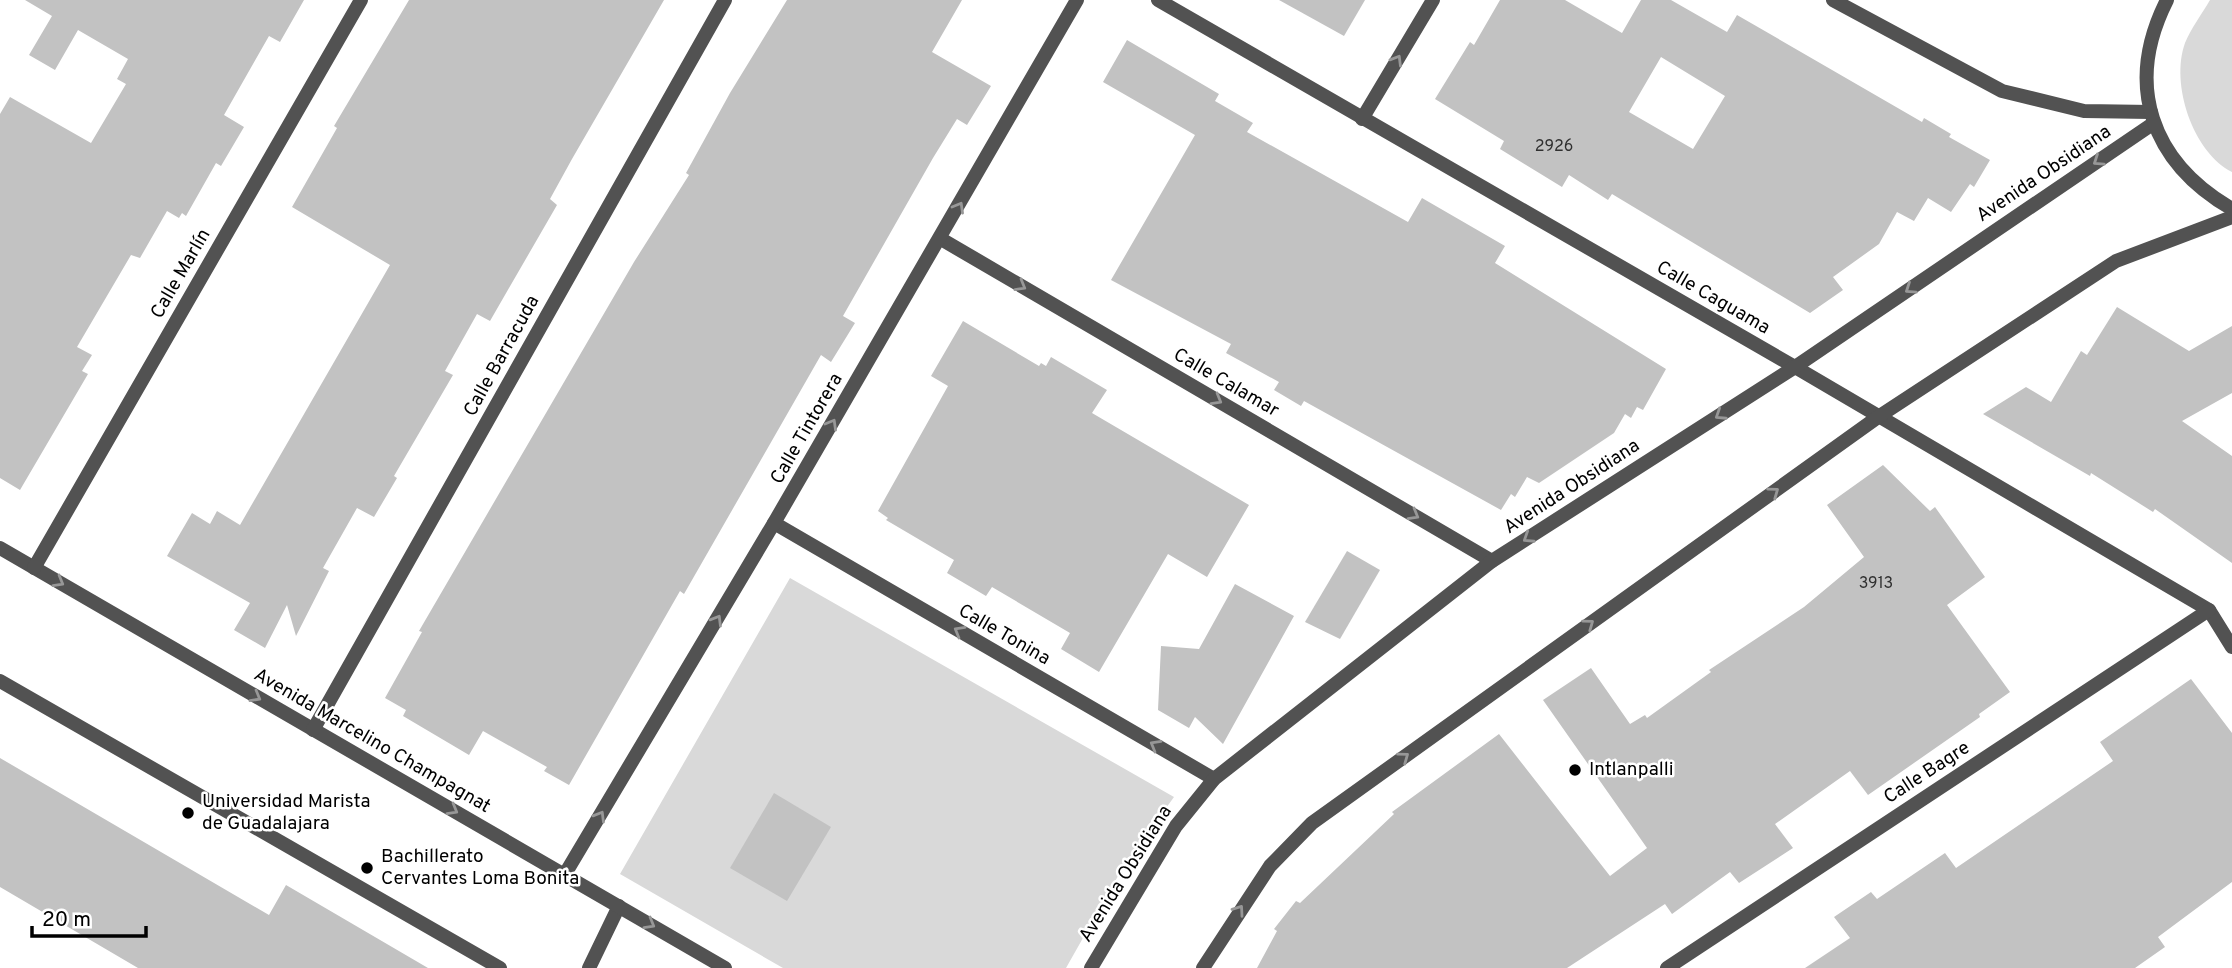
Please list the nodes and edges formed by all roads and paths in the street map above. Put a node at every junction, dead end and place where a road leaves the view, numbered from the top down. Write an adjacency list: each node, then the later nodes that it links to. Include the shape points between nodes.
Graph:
1 (361, 0): 18 (street, Calle Marlín)
2 (725, 0): 22 (street, Calle Barracuda)
3 (1077, 0): 12 (street, Calle Tintorera, one-way to 3)
4 (1158, 0): 9 (street, Calle Caguama)
5 (1433, 0): 9 (street, one-way to 5)
6 (1833, 0): 8 (street, via 2002,90 2084,111)
7 (2167, 0): 8 (street, via 2153,29 2146,70)
8 (2152, 117): 10 (street, via 2173,161 2203,192); 13 (street, Avenida Obsidiana, one-way to 13)
9 (1362, 119): 13 (street, Calle Caguama)
10 (2232, 209)
11 (2232, 217): 14 (street, via 2116,261)
12 (941, 239): 15 (street, Calle Tintorera, one-way to 12); 17 (street, Calle Calamar, one-way to 17)
13 (1795, 367): 14 (street, Calle Caguama); 17 (street, Avenida Obsidiana, one-way to 17)
14 (1878, 418): 19 (street, Calle Caguama); 30 (street, one-way to 14, via 1270,866 1312,823)
15 (774, 523): 23 (street, Calle Tonina, one-way to 15); 24 (street, Calle Tintorera, one-way to 15)
16 (0, 548): 18 (street, Avenida Marcelino Champagnat)
17 (1492, 561): 23 (street, Avenida Obsidiana)
18 (34, 568): 22 (street, Avenida Marcelino Champagnat, one-way to 22)
19 (2209, 610): 20 (street, Calle Caguama); 31 (street, Calle Bagre)
20 (2232, 647)
21 (0, 681): 26 (street)
22 (313, 730): 24 (street, Avenida Marcelino Champagnat, one-way to 24)
23 (1214, 779): 29 (street, Avenida Obsidiana, via 1176,826)
24 (565, 874): 25 (street, Avenida Marcelino Champagnat)
25 (619, 906): 27 (street); 28 (street, Avenida Marcelino Champagnat, one-way to 28)
26 (500, 968)
27 (589, 968)
28 (725, 968)
29 (1091, 968)
30 (1203, 968)
31 (1667, 968)

